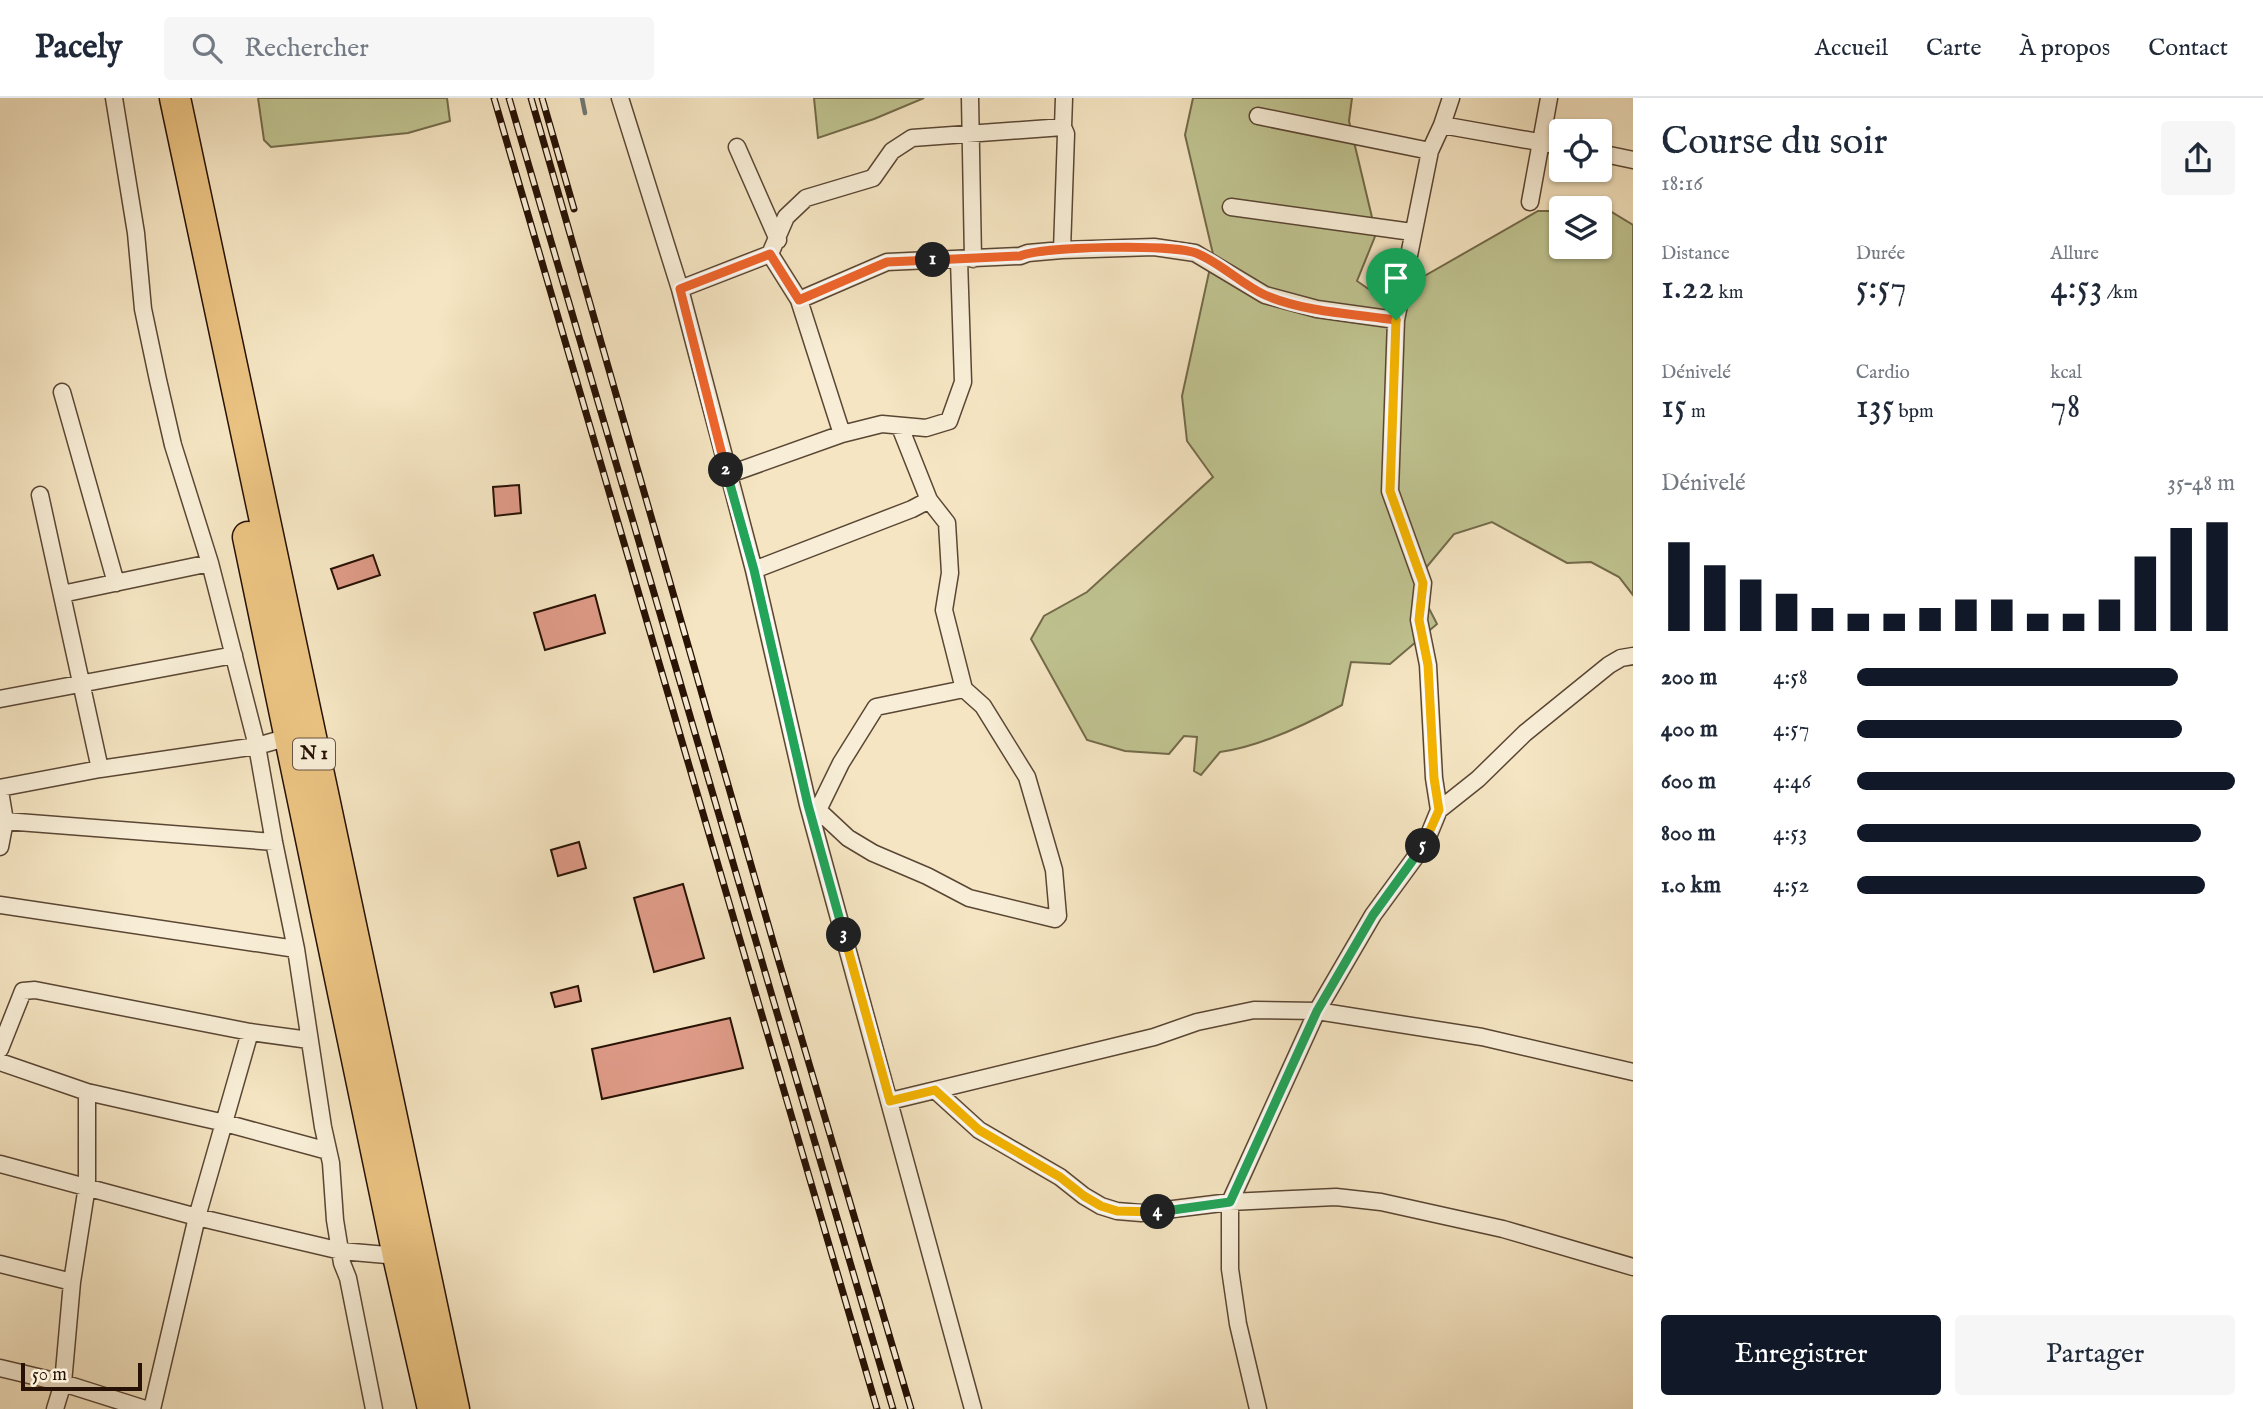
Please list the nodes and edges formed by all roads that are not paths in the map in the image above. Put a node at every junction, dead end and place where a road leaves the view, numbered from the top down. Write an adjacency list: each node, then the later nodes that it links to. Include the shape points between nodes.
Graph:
1 (114, 98): 34 (street, via 143,309 173,445)
2 (156, 98): 43 (highway, N 1)
3 (175, 98): 81 (highway, N 1)
4 (621, 98): 25 (street)
5 (970, 98): 12 (street)
6 (1064, 98): 11 (street)
7 (1451, 98): 10 (street)
8 (1549, 98): 13 (street)
9 (1258, 116): 16 (street)
10 (1442, 125): 13 (street); 16 (street)
11 (1063, 127): 12 (street); 23 (street)
12 (971, 133): 22 (street, via 912,138 892,151 873,178 806,198 786,217); 24 (street)
13 (1542, 142): 14 (street); 19 (street)
14 (1549, 143)
15 (737, 147): 22 (street)
16 (1430, 152): 21 (street)
17 (1612, 156): 18 (street)
18 (1633, 160)
19 (1530, 202)
20 (1231, 207): 21 (street)
21 (1412, 232): 27 (street)
22 (774, 247): 25 (street); 26 (street)
23 (1062, 250): 24 (street); 27 (street, via 1154,247 1195,253 1265,295 1317,309)
24 (966, 259): 26 (street, via 887,262); 29 (street, via 963,382 949,421 926,428)
25 (680, 289): 31 (street)
26 (799, 300): 30 (street)
27 (1396, 320): 48 (street, via 1390,491 1423,583 1419,620 1428,665)
28 (62, 392): 36 (street)
29 (900, 427): 30 (street, via 882,424); 33 (street)
30 (842, 434): 31 (street)
31 (727, 475): 35 (street)
32 (40, 495): 37 (street)
33 (929, 500): 35 (street); 41 (street, via 947,523 950,573 944,610)
34 (210, 563): 36 (street); 38 (street)
35 (754, 570): 47 (street)
36 (116, 583): 37 (street)
37 (62, 594): 40 (street)
38 (234, 655): 40 (street); 44 (street)
39 (1633, 656): 48 (street, via 1609,665)
40 (82, 684): 42 (street); 45 (street)
41 (964, 689): 47 (street, via 876,707); 47 (street, via 984,706 1027,777 1054,870 1055,919 969,898 873,853)
42 (0, 699)
43 (289, 737): 44 (street); 70 (highway, N 1)
44 (257, 746): 45 (street); 50 (street)
45 (100, 769): 46 (street)
46 (0, 789): 49 (street)
47 (813, 807): 62 (street)
48 (1439, 810): 54 (street, via 1425,844 1373,915)
49 (5, 821): 50 (street); 51 (street)
50 (274, 842): 53 (street)
51 (0, 847)
52 (0, 905): 53 (street)
53 (296, 949): 56 (street)
54 (1317, 1011): 59 (street, via 1482,1037); 60 (street, via 1231,1014); 67 (street)
55 (250, 1032): 56 (street); 57 (street, via 35,990 23,991); 63 (street)
56 (309, 1040): 64 (street)
57 (0, 1049)
58 (0, 1062): 61 (street)
59 (1633, 1072)
60 (935, 1090): 62 (street); 67 (street, via 979,1130 1101,1206 1141,1213)
61 (87, 1092): 63 (street); 66 (street)
62 (890, 1101): 82 (street)
63 (225, 1123): 64 (street); 68 (street)
64 (328, 1151): 69 (street)
65 (0, 1164): 66 (street)
66 (87, 1186): 68 (street); 73 (street)
67 (1230, 1202): 72 (street, via 1336,1197 1381,1202 1503,1229); 83 (street, via 1230,1269)
68 (197, 1217): 69 (street); 78 (street)
69 (341, 1251): 70 (street); 79 (street)
70 (398, 1256): 80 (highway, N 1)
71 (0, 1265): 73 (street)
72 (1633, 1267)
73 (72, 1282): 75 (street)
74 (0, 1368): 75 (street)
75 (63, 1383): 76 (street); 77 (street)
76 (55, 1409)
77 (145, 1409)
78 (152, 1409)
79 (374, 1409)
80 (433, 1409)
81 (454, 1409)
82 (973, 1409)
83 (1258, 1409)

